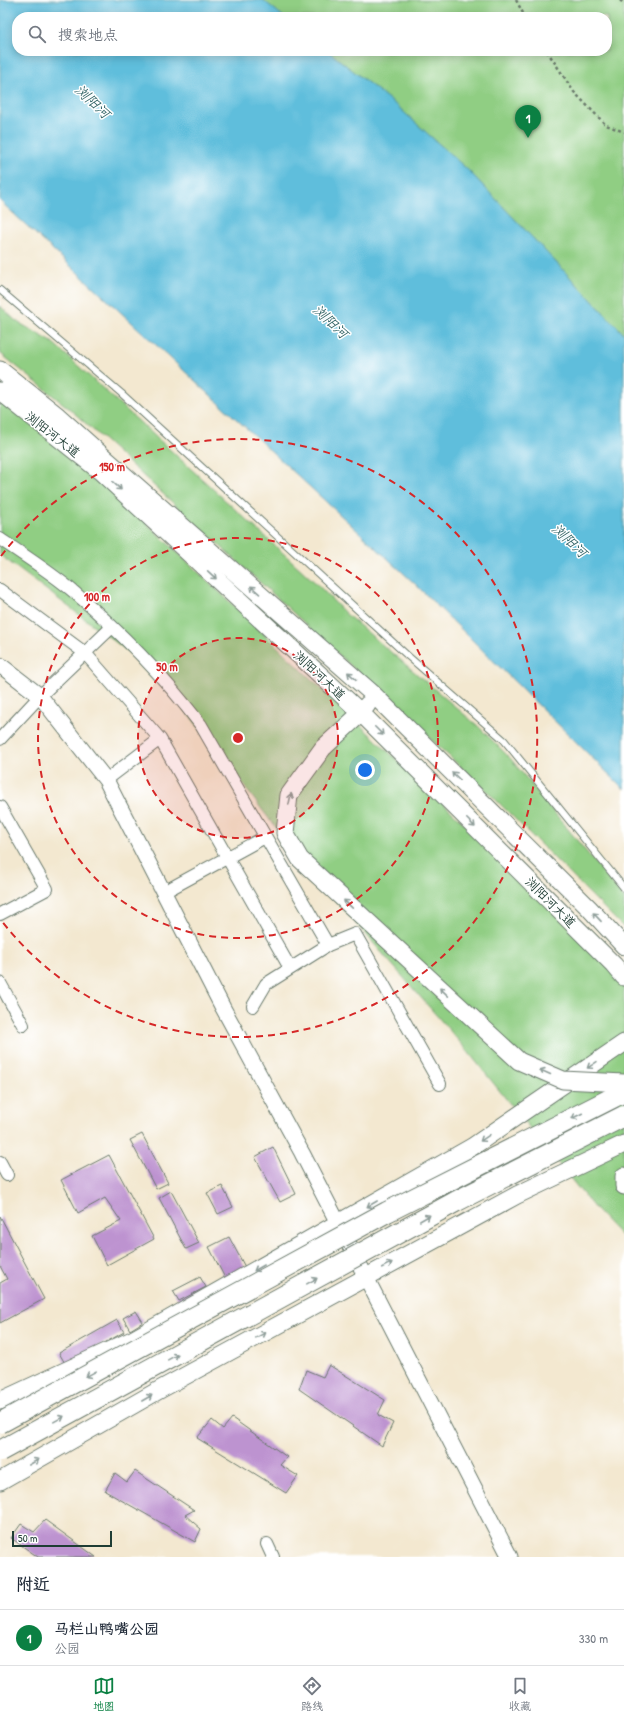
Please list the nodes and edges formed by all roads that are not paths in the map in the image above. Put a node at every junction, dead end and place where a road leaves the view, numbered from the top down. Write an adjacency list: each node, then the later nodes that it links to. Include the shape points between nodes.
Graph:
1 (0, 290): 18 (lane, via 121,393 409,657 504,740)
2 (0, 370): 9 (main road, 浏阳河大道, one-way to 2, via 58,416)
3 (0, 392): 11 (main road, 浏阳河大道, one-way to 11, via 100,471)
4 (0, 539): 6 (street, via 73,591)
5 (0, 590): 7 (street)
6 (112, 627): 7 (street); 16 (street, via 177,695 201,725)
7 (85, 652): 10 (street); 13 (street)
8 (0, 665): 10 (street)
9 (374, 694): 11 (main road); 22 (main road, 浏阳河大道, one-way to 9)
10 (40, 696): 12 (street); 14 (street)
11 (361, 713): 24 (main road, 浏阳河大道, one-way to 24); 29 (main road, one-way to 11, bridge, via 563,1080 519,1061 300,859 285,833 289,795 323,748)
12 (0, 739)
13 (160, 739): 14 (street); 17 (street)
14 (106, 780): 19 (street)
15 (0, 807): 20 (street, via 47,889)
16 (265, 836): 17 (street); 21 (street)
17 (226, 857): 19 (street); 23 (street)
18 (624, 888)
19 (164, 892): 38 (street)
20 (0, 914)
21 (328, 946): 23 (street); 30 (street, via 355,934)
22 (624, 946)
23 (290, 968): 26 (street, via 266,984)
24 (624, 976)
25 (0, 983): 27 (street)
26 (253, 1006)
27 (24, 1025)
28 (624, 1043): 38 (main road, one-way to 38, via 472,1147)
29 (624, 1083)
30 (440, 1084)
31 (624, 1092): 41 (highway, one-way to 41, bridge, via 387,1212)
32 (624, 1116): 42 (highway, one-way to 32, bridge, via 455,1202)
33 (624, 1144): 39 (main road, one-way to 33, via 517,1195)
34 (0, 1162): 35 (street)
35 (7, 1175)
36 (624, 1176): 37 (main road)
37 (624, 1186)
38 (338, 1223): 39 (street); 40 (main road, one-way to 40, via 134,1339)
39 (366, 1276): 43 (main road, one-way to 39); 46 (street)
40 (0, 1401)
41 (0, 1424)
42 (0, 1451)
43 (0, 1481)
44 (267, 1544): 45 (street)
45 (273, 1557)
46 (510, 1557)

